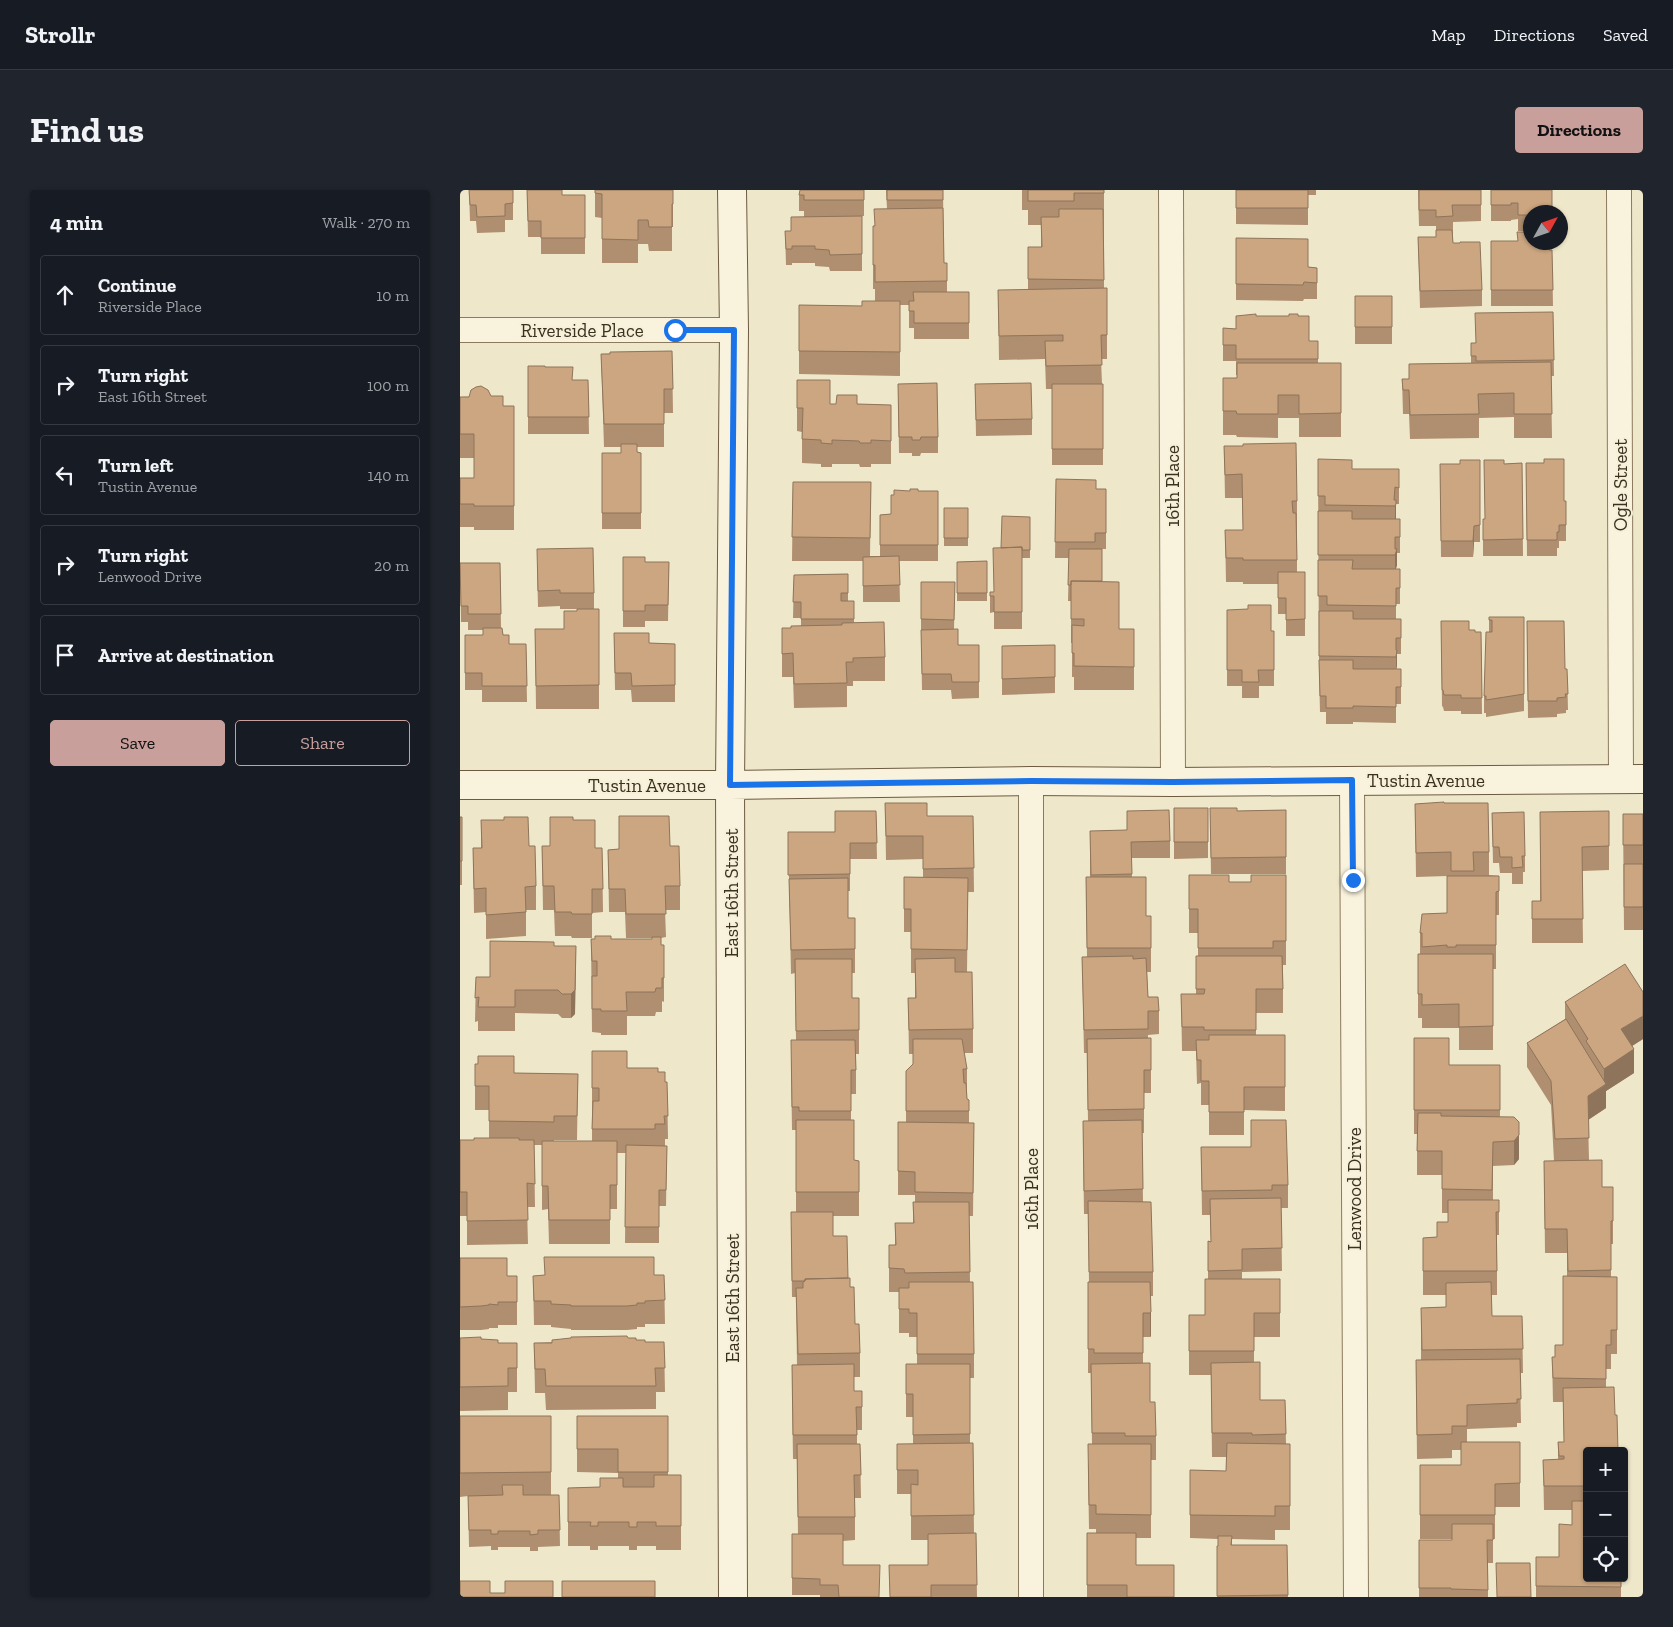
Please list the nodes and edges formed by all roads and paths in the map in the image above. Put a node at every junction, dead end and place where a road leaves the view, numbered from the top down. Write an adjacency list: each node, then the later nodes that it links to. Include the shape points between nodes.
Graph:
1 (732, 190): 5 (street, East 16th Street)
2 (1171, 190): 9 (street, 16th Place)
3 (1619, 190): 6 (street, Ogle Street)
4 (460, 330): 5 (street, Riverside Place)
5 (734, 330): 11 (street, East 16th Street)
6 (1632, 779): 7 (street, Tustin Avenue)
7 (1352, 780): 9 (street, Tustin Avenue); 14 (street, Lenwood Drive)
8 (1031, 781): 9 (street, Tustin Avenue); 11 (street, Tustin Avenue); 13 (street, 16th Place)
9 (1173, 782)
10 (460, 785): 11 (street, Tustin Avenue)
11 (730, 785): 12 (street, East 16th Street)
12 (733, 1597)
13 (1031, 1597)
14 (1356, 1597)

